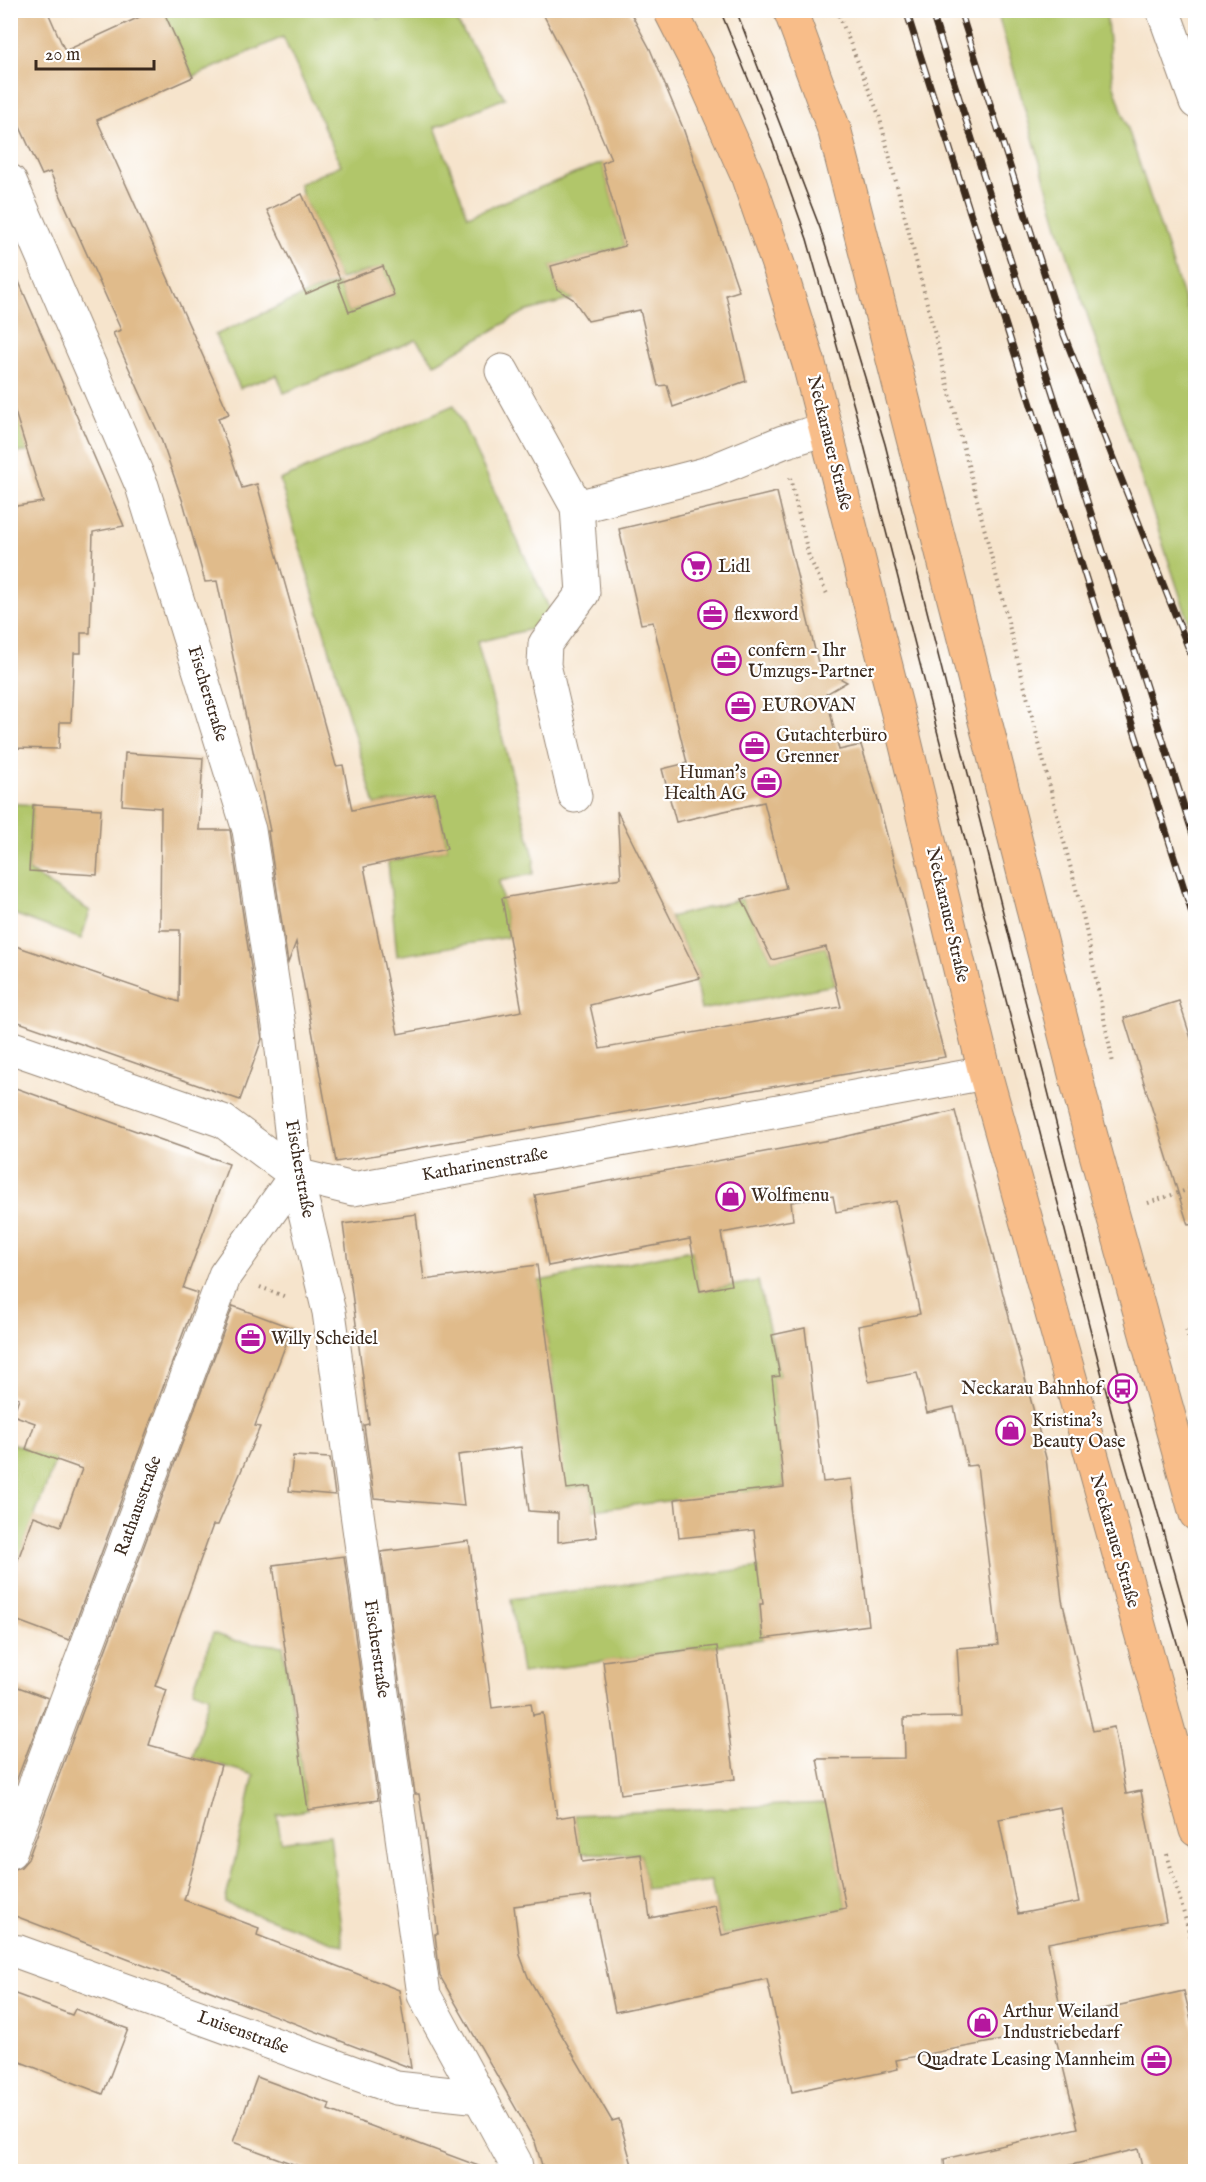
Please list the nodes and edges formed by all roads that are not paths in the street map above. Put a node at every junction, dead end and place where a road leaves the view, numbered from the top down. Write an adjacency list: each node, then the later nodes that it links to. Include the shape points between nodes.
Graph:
1 (670, 10): 7 (main road, Neckarauer Straße, via 747,175 782,273)
2 (790, 10): 13 (main road, via 840,151 1089,1129 1157,1310)
3 (1163, 10): 4 (street)
4 (1196, 102)
5 (10, 181): 12 (street, Fischerstraße, via 142,486 249,830 280,1032)
6 (502, 371): 8 (street)
7 (826, 429): 8 (street, via 705,474); 11 (main road, Neckarauer Straße)
8 (577, 507): 9 (street, via 583,593 545,644 544,665)
9 (575, 796)
10 (10, 1047): 12 (street, Katharinenstraße, via 223,1121)
11 (985, 1073): 12 (street, Katharinenstraße, via 353,1189); 14 (main road, Neckarauer Straße)
12 (296, 1175): 15 (street, Rathausstraße, via 225,1275); 17 (street, Fischerstraße, via 329,1312 424,1995)
13 (1196, 1514)
14 (1196, 1830)
15 (10, 1852)
16 (10, 1951): 17 (street, Luisenstraße, via 396,2088)
17 (480, 2097): 18 (street, Fischerstraße)
18 (517, 2172)

